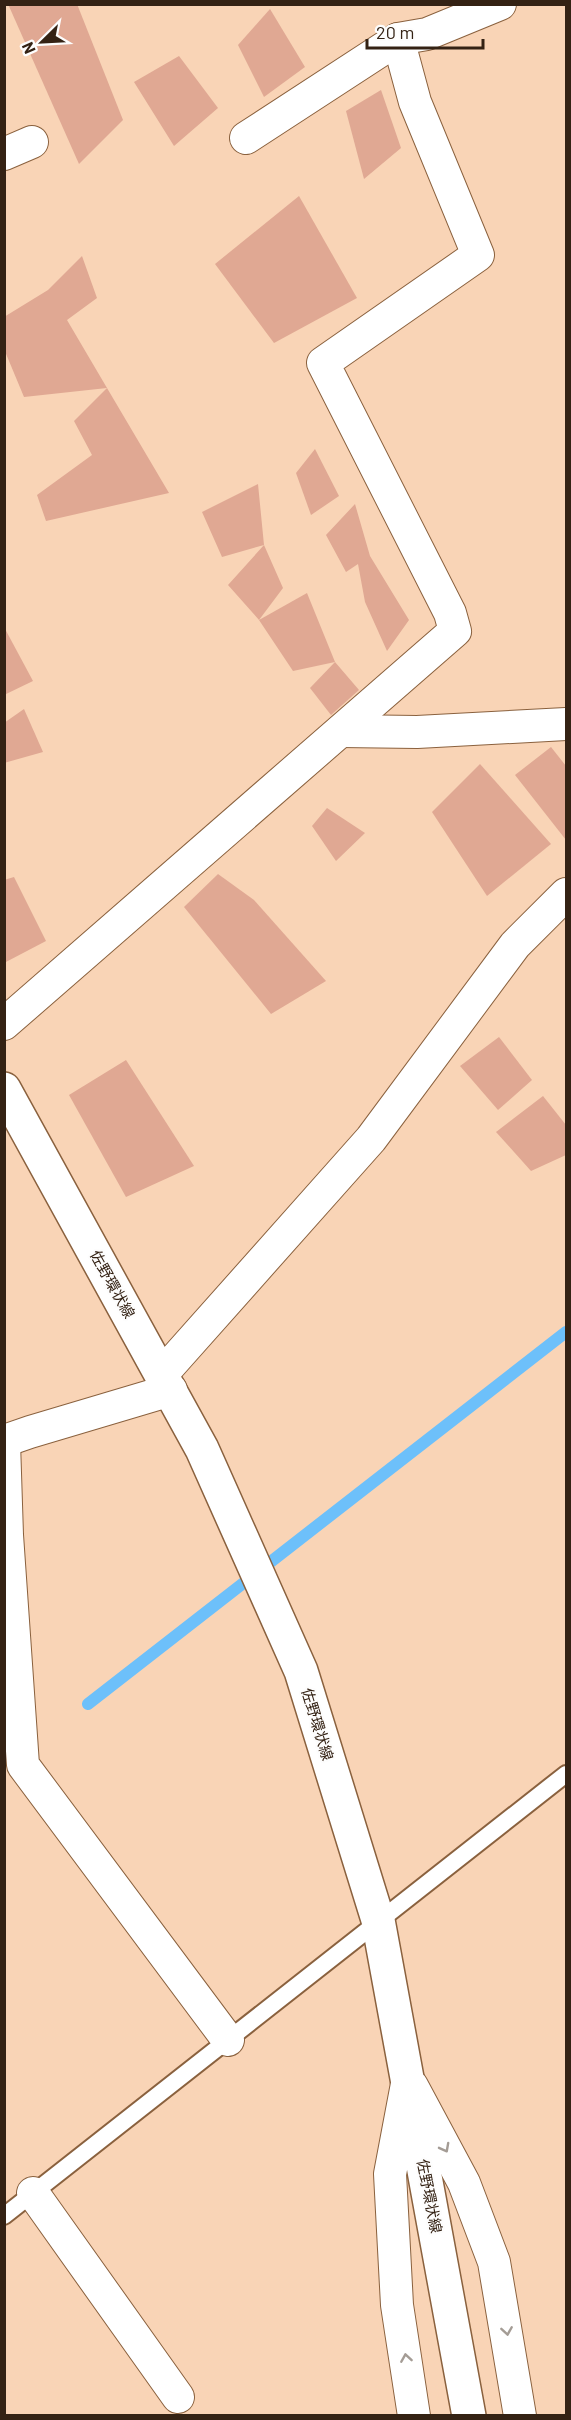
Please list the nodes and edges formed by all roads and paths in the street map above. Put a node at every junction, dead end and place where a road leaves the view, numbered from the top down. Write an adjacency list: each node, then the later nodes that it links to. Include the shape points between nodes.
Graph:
1 (500, 4): 2 (street, via 428,34)
2 (398, 39): 3 (street); 5 (street, via 415,102 478,255 323,363 450,613 455,632)
3 (246, 138)
4 (567, 724): 5 (street)
5 (340, 732): 7 (street)
6 (567, 894): 9 (street, via 515,945 371,1139)
7 (4, 1024)
8 (4, 1089): 9 (main road, 佐野環状線)
9 (166, 1382): 10 (street); 12 (main road, 佐野環状線, via 202,1449 302,1671)
10 (4, 1442): 13 (street, via 23,1765)
11 (567, 1774): 12 (lane)
12 (378, 1920): 13 (lane); 14 (main road, 佐野環状線)
13 (228, 2040): 15 (lane)
14 (408, 2078): 18 (street, one-way to 14, via 397,2305 390,2174); 19 (main road, 佐野環状線); 20 (street, one-way to 20, via 464,2183 494,2262)
15 (33, 2193): 16 (lane); 17 (street)
16 (4, 2216)
17 (178, 2397)
18 (414, 2415)
19 (469, 2415)
20 (520, 2415)

